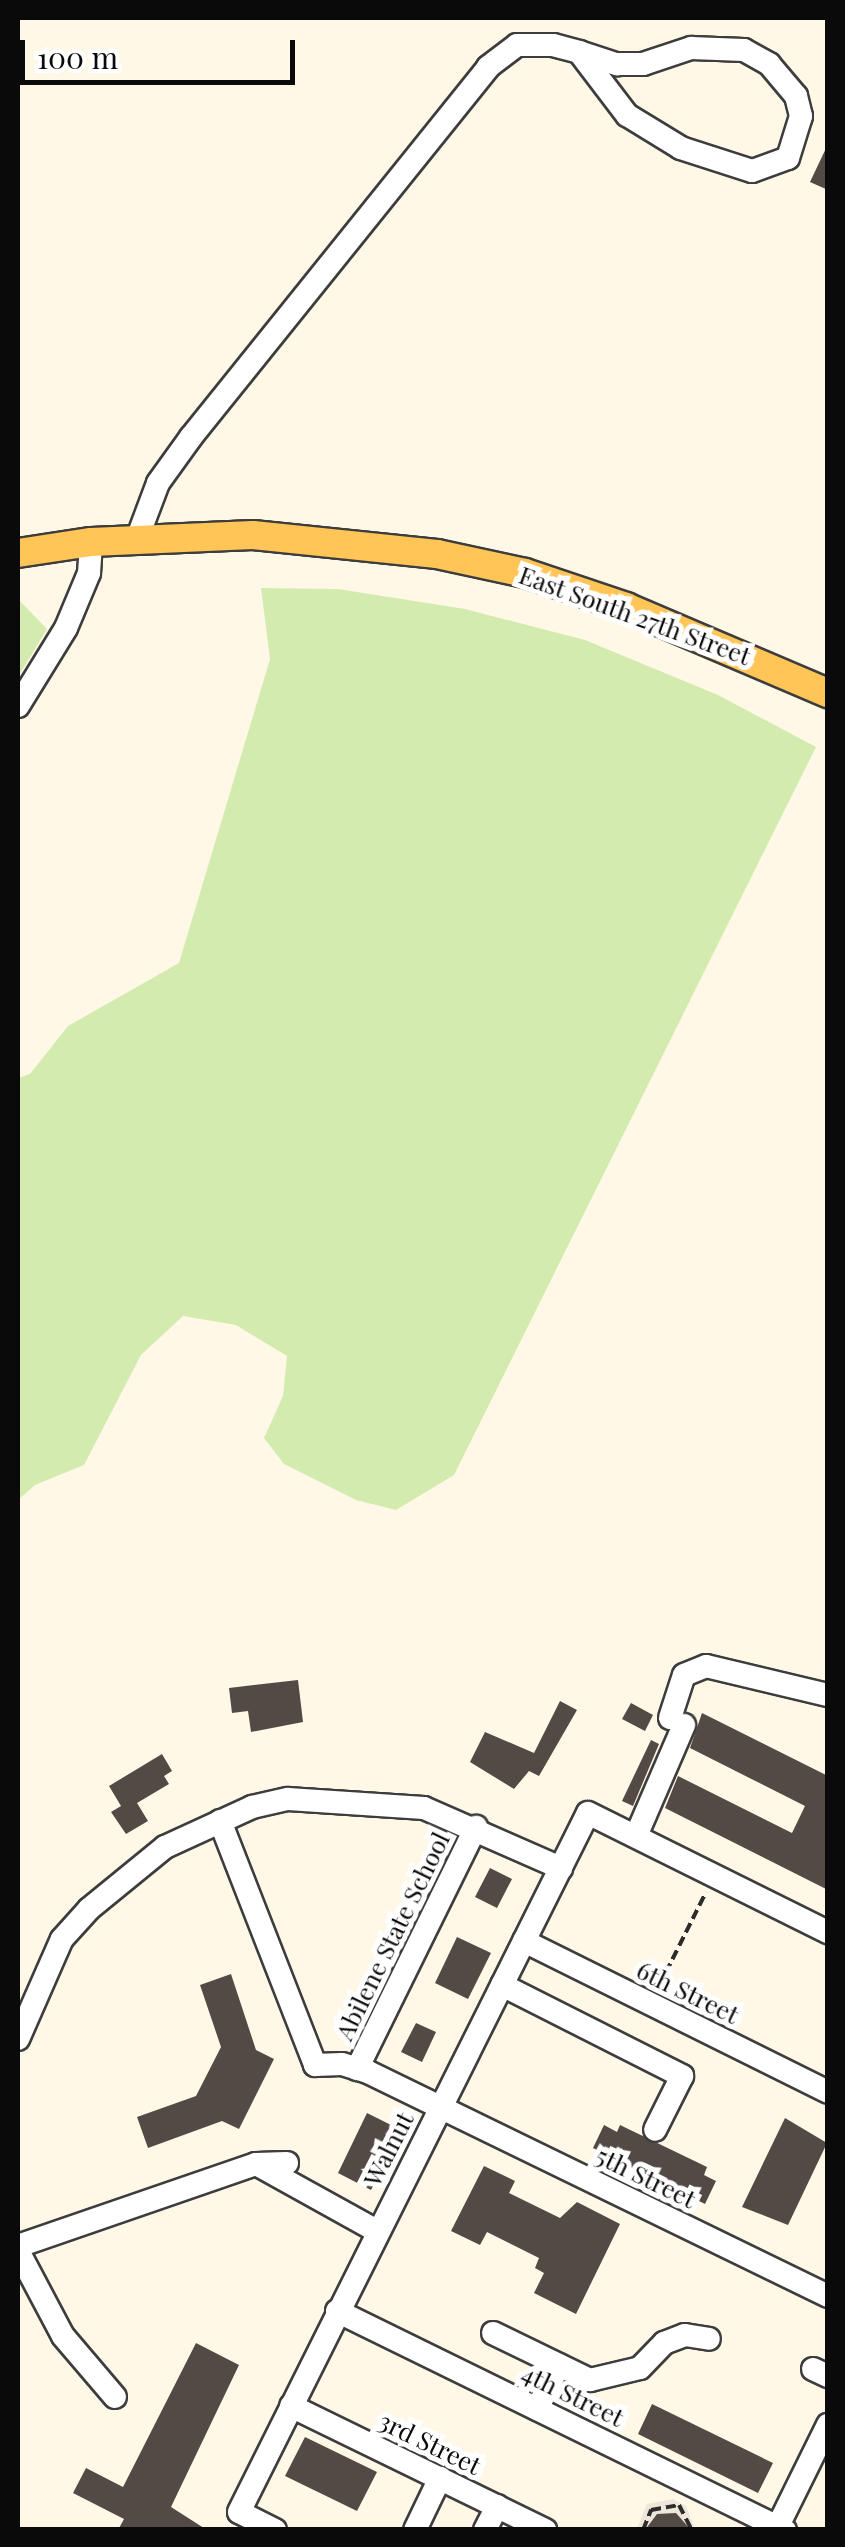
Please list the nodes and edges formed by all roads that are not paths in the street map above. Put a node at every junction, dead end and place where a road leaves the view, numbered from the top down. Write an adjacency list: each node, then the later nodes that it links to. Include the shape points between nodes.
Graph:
1 (578, 52): 1 (street, via 643,64 691,48 744,50 769,64 796,96 801,116 788,158 752,170 681,148 628,115); 2 (street, via 517,45 488,67 190,437 158,483)
2 (136, 538): 3 (main road, East South 27th Street); 5 (main road, East South 27th Street, via 332,539 524,573 748,655)
3 (92, 542): 4 (main road, East South 27th Street); 6 (street, via 89,574 66,628)
4 (18, 553)
5 (828, 693)
6 (18, 706)
7 (828, 1694): 10 (street, via 706,1666 684,1674 677,1721)
8 (220, 1821): 9 (street, Abilene State School, via 288,1798 424,1808); 15 (street, Abilene State School, via 152,1857 90,1909 46,1968); 16 (street, Abilene State School, via 321,2073)
9 (476, 1827): 11 (street, Abilene State School); 16 (street, Abilene State School)
10 (636, 1836): 11 (street, Walnut, via 588,1813); 12 (street)
11 (561, 1868): 13 (street, Walnut)
12 (828, 1932)
13 (524, 1942): 14 (street, Walnut); 17 (street, 6th Street)
14 (502, 1985): 18 (street, Walnut); 19 (street, via 682,2076)
15 (18, 2039)
16 (362, 2070): 18 (street, Abilene State School)
17 (828, 2092)
18 (441, 2107): 22 (street, Walnut); 24 (street, 5th Street)
19 (655, 2130)
20 (287, 2162): 21 (street)
21 (256, 2164): 22 (street); 23 (street)
22 (377, 2231): 25 (street, Walnut)
23 (18, 2249): 29 (street, via 63,2336)
24 (828, 2296)
25 (337, 2311): 30 (street, Walnut); 31 (street, 4th Street)
26 (492, 2334): 28 (street)
27 (709, 2340): 28 (street, via 685,2335 664,2344 640,2368 590,2380)
28 (559, 2365): 31 (street)
29 (115, 2397)
30 (292, 2406): 33 (street, 3rd Street); 36 (street, Walnut, via 239,2512)
31 (537, 2408): 35 (street, 4th Street)
32 (828, 2425): 35 (street)
33 (440, 2478): 34 (street, 3rd Street); 37 (street)
34 (496, 2506): 38 (street); 39 (street, 3rd Street)
35 (781, 2528)
36 (275, 2530)
37 (415, 2530)
38 (485, 2530)
39 (545, 2530)

